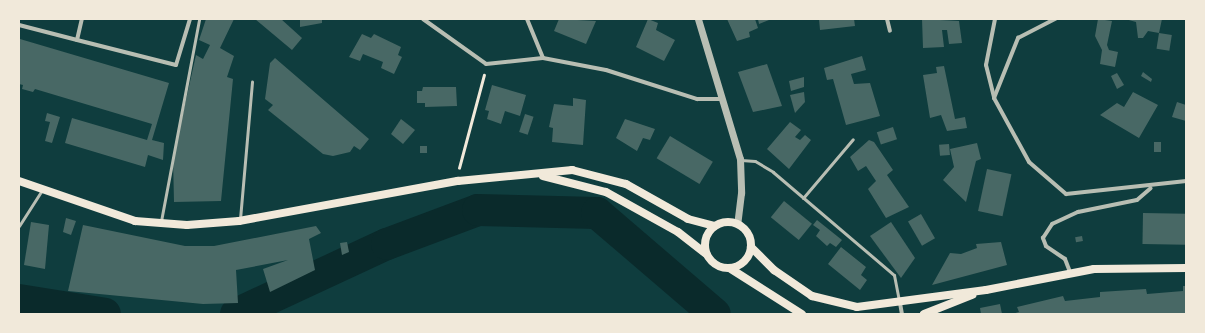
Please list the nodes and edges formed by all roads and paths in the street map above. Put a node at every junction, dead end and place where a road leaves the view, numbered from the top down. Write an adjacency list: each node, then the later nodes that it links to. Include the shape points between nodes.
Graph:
1 (82, 19): 12 (street)
2 (190, 19): 12 (street, via 176,65)
3 (198, 19): 29 (lane)
4 (423, 19): 14 (street)
5 (526, 19): 13 (street)
6 (698, 19): 17 (street)
7 (887, 19): 11 (street)
8 (995, 19): 16 (street, via 986,65)
9 (1055, 19): 16 (street, via 1018,38)
10 (19, 25): 12 (street)
11 (890, 31)
12 (77, 40)
13 (543, 58): 14 (street); 17 (street, via 606,70 697,99)
14 (486, 64): 20 (path)
15 (252, 82): 27 (lane)
16 (994, 98): 24 (street, via 1029,162 1066,194)
17 (723, 99): 19 (street)
18 (853, 138): 26 (lane)
19 (740, 159): 26 (lane, via 755,161); 28 (street, via 741,193)
20 (459, 165)
21 (535, 174): 27 (main road, via 458,181); 31 (main road, via 572,170 599,175 626,184 688,219); 33 (main road, via 606,192 678,232)
22 (19, 181): 25 (main road)
23 (1186, 181): 24 (street)
24 (1152, 187): 36 (street, via 1137,200 1078,212 1052,224 1043,238 1046,246 1065,259)
25 (43, 189): 29 (main road, via 135,221); 30 (lane)
26 (803, 198): 38 (lane, via 894,276)
27 (240, 221): 29 (main road)
28 (737, 224): 31 (main road); 32 (main road, via 748,233)
29 (161, 225)
30 (19, 226)
31 (714, 226): 33 (main road, via 706,236)
32 (751, 247): 35 (main road, via 745,262); 38 (main road, via 774,270 812,296 857,307)
33 (706, 254): 35 (main road, via 720,268)
34 (1186, 268): 36 (main road)
35 (731, 269): 39 (main road)
36 (1070, 272): 37 (main road)
37 (986, 290): 38 (main road); 41 (main road)
38 (900, 303): 40 (street)
39 (802, 314)
40 (902, 314)
41 (924, 314)

